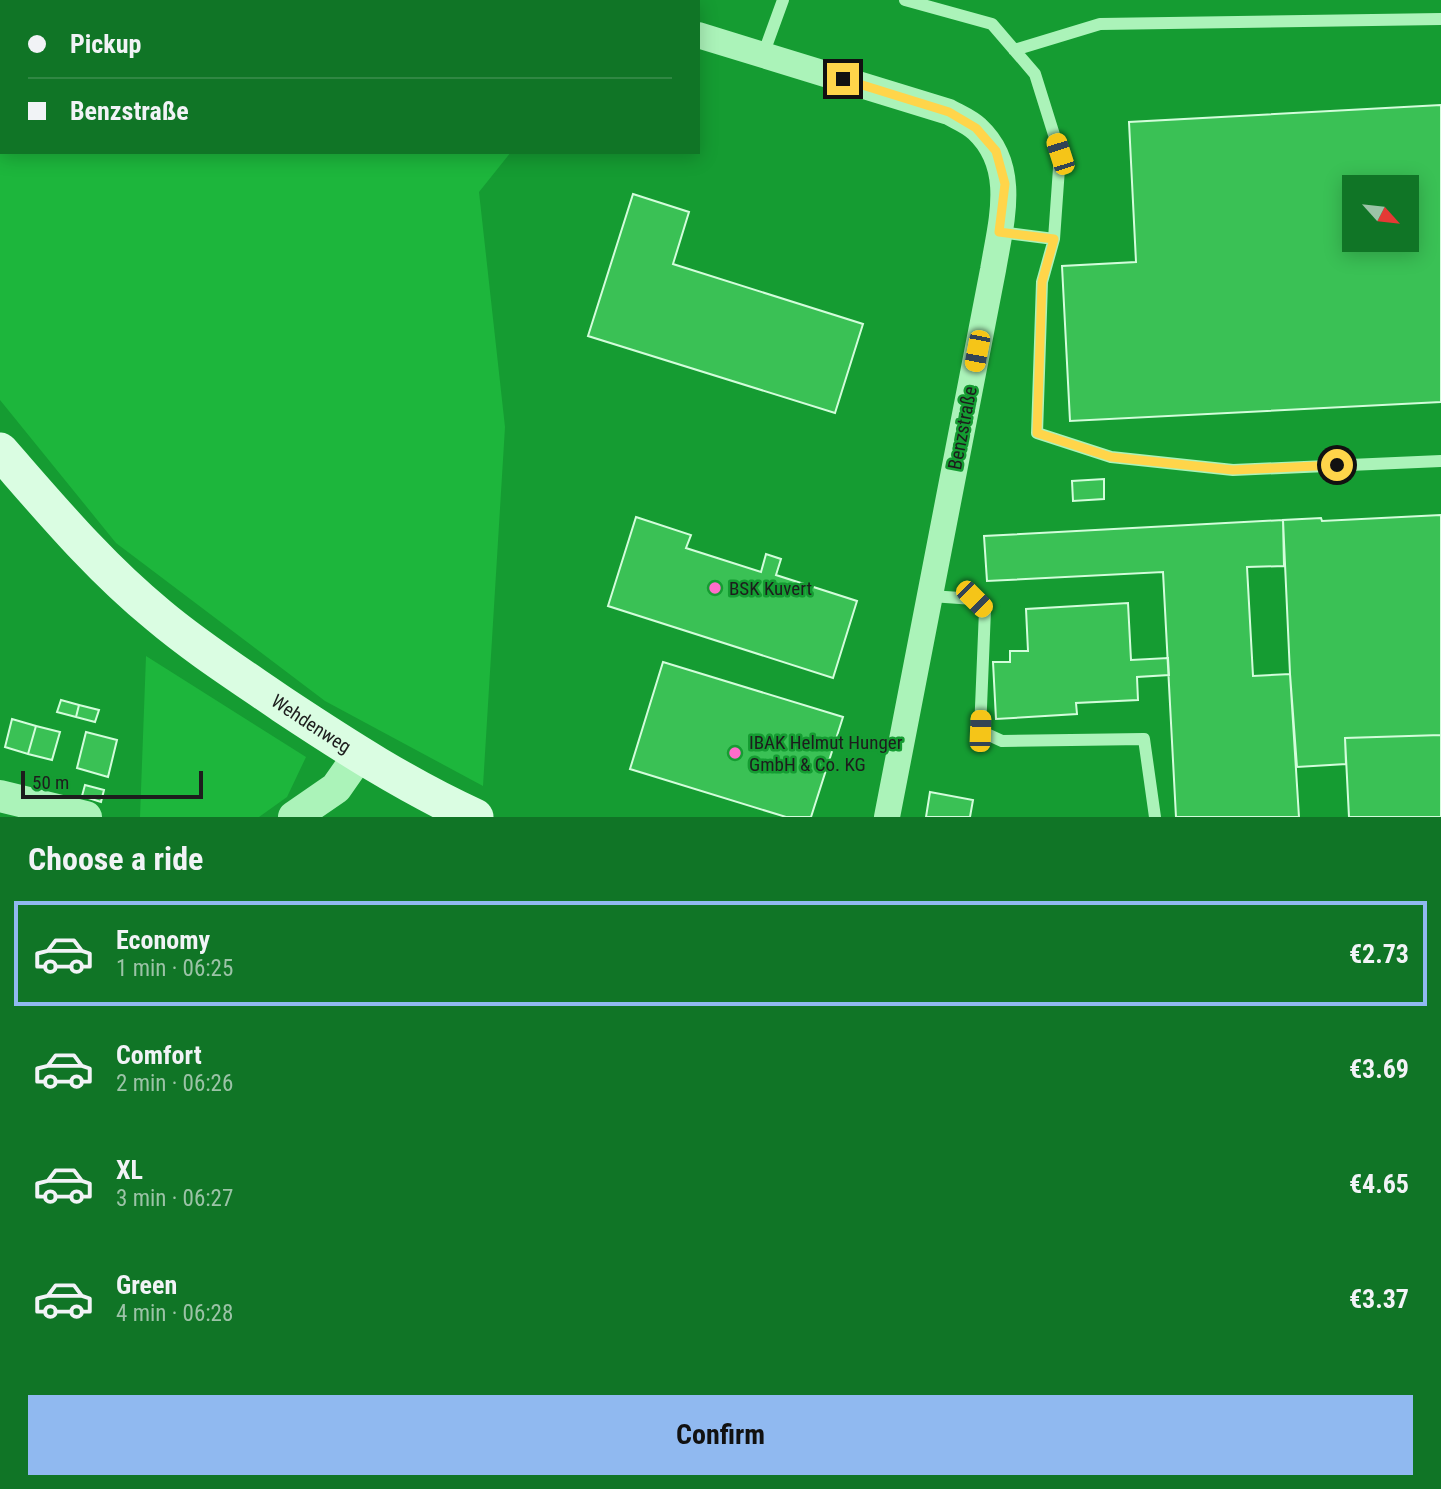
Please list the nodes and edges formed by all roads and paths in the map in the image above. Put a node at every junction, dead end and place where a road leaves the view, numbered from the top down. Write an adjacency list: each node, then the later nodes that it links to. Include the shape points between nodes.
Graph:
1 (783, 0): 6 (lane)
2 (905, 0): 5 (lane, via 992,24)
3 (1441, 19): 5 (lane, via 1100,24)
4 (700, 36): 6 (street, Benzstraße)
5 (1014, 50): 8 (lane, via 1035,75 1060,154)
6 (763, 55): 7 (street, Benzstraße, via 949,112 976,128 996,151 1005,184)
7 (999, 232): 8 (lane); 11 (street, Benzstraße)
8 (1054, 239): 10 (lane, via 1042,282 1037,433 1111,457 1233,470)
9 (0, 451): 12 (main road, Wehdenweg, via 88,550 158,615)
10 (1441, 461)
11 (930, 596): 17 (street, Benzstraße); 18 (lane, via 974,599 985,610 980,731 1002,741 1144,739)
12 (359, 755): 14 (main road, Wehdenweg); 16 (street, via 336,788)
13 (0, 796): 15 (street)
14 (452, 812)
15 (86, 817)
16 (294, 817)
17 (887, 817)
18 (1155, 817)

